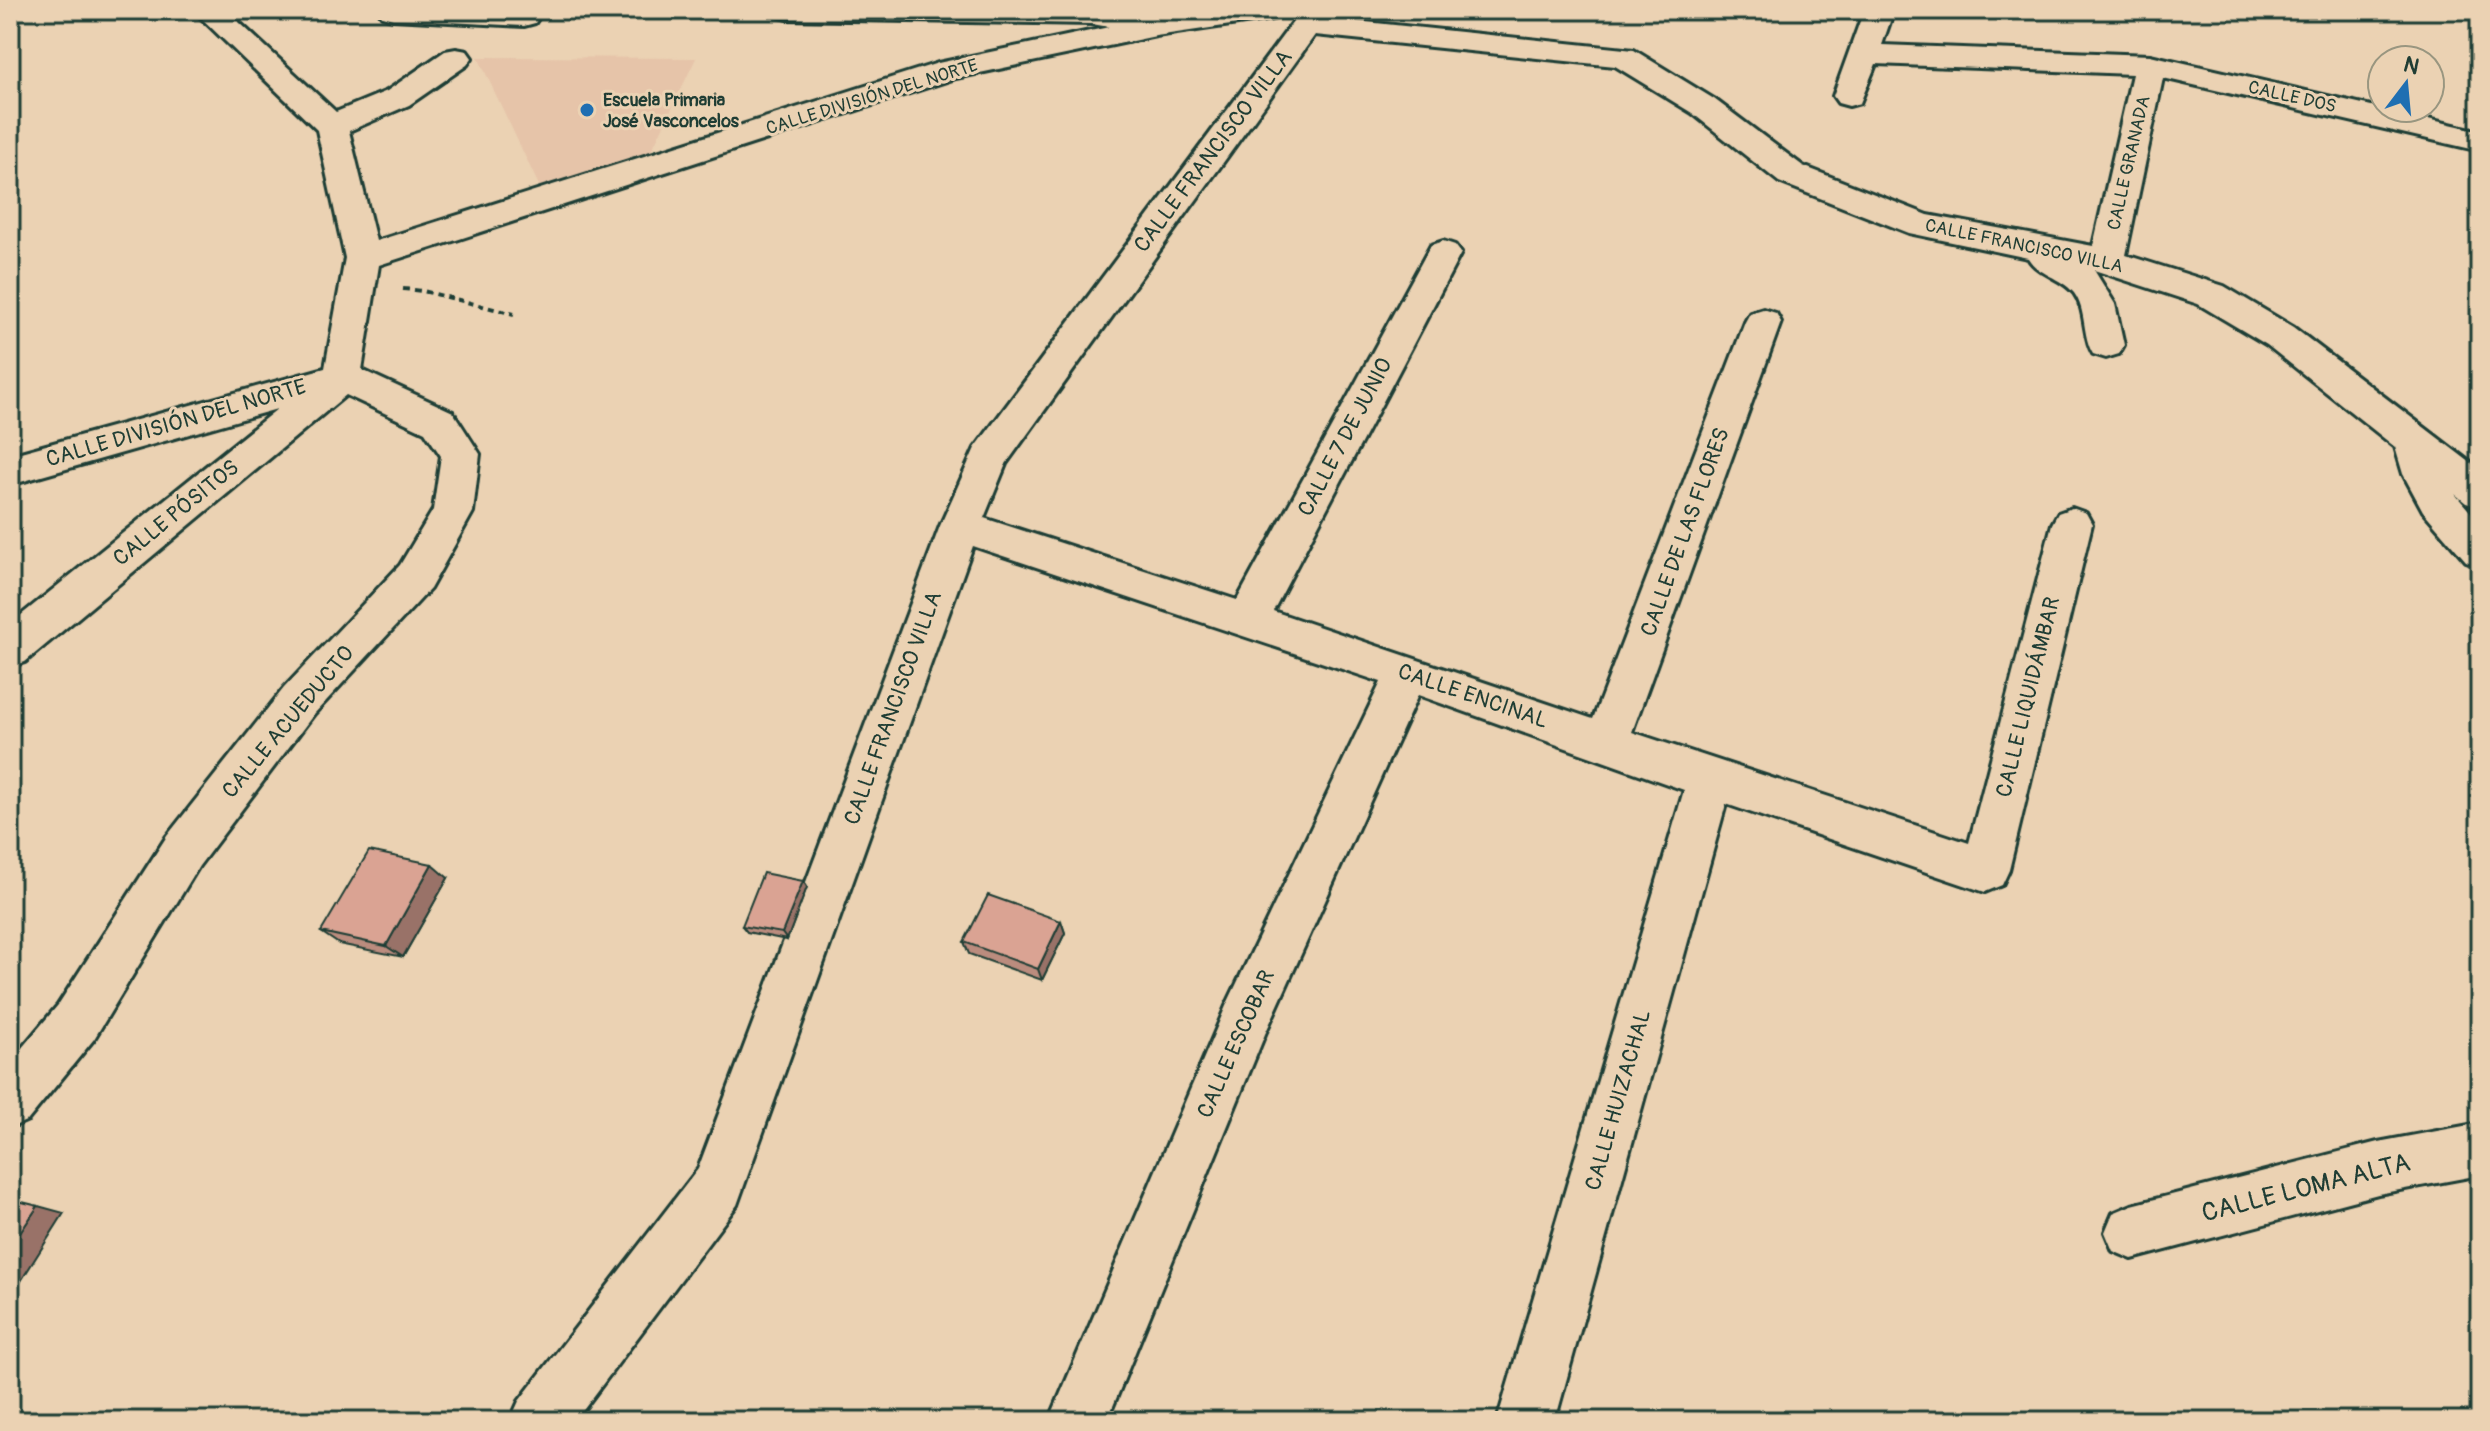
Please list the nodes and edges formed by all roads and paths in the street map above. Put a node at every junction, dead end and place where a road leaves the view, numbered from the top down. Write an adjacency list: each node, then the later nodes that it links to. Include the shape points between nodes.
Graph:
1 (208, 10): 12 (street)
2 (393, 10): 6 (street)
3 (788, 10): 7 (street, via 1092,15)
4 (1879, 10): 8 (street)
5 (1299, 15): 7 (street, CALLE DIVISIÓN DEL NORTE); 14 (street, CALLE FRANCISCO VILLA, via 1623,57 1703,106 1791,174 1921,225); 26 (street, CALLE FRANCISCO VILLA, via 989,458)
6 (524, 17)
7 (1156, 27): 17 (street, CALLE DIVISIÓN DEL NORTE, via 949,70)
8 (1863, 54): 10 (street); 11 (street)
9 (456, 58): 12 (street, via 398,98)
10 (2150, 65): 13 (street, CALLE DOS); 16 (street, CALLE GRANADA)
11 (1849, 96)
12 (332, 126): 17 (street)
13 (2480, 141)
14 (2037, 247): 16 (street, CALLE FRANCISCO VILLA); 20 (street, via 2092,290)
15 (1443, 253): 28 (street, CALLE 7 DE JUNIO)
16 (2107, 261): 22 (street, CALLE FRANCISCO VILLA, via 2211,295 2280,336)
17 (361, 272): 18 (path); 21 (street)
18 (514, 314)
19 (1763, 322): 31 (street, CALLE DE LAS FLORES)
20 (2106, 345)
21 (342, 377): 23 (street, CALLE DIVISIÓN DEL NORTE); 29 (street, CALLE PÓSITOS); 34 (street, CALLE ACUEDUCTO, via 439,422 461,454 453,512 415,577 299,701 183,851 76,1022)
22 (2413, 440): 24 (street, CALLE FRANCISCO VILLA); 27 (street, via 2430,492)
23 (10, 470)
24 (2480, 492)
25 (2072, 524): 33 (street, CALLE LIQUIDÁMBAR)
26 (960, 526): 28 (street, CALLE ENCINAL); 37 (street, CALLE FRANCISCO VILLA, via 718,1186)
27 (2480, 550)
28 (1247, 620): 30 (street, CALLE ENCINAL)
29 (10, 649)
30 (1407, 673): 31 (street, CALLE ENCINAL); 38 (street, CALLE ESCOBAR, via 1244,1023)
31 (1607, 741): 32 (street, CALLE ENCINAL)
32 (1710, 779): 33 (street, CALLE ENCINAL); 39 (street, CALLE HUIZACHAL)
33 (1985, 870)
34 (10, 1102)
35 (2480, 1149): 36 (street, CALLE LOMA ALTA, via 2378,1168)
36 (2132, 1232)
37 (539, 1421)
38 (1078, 1421)
39 (1526, 1421)

